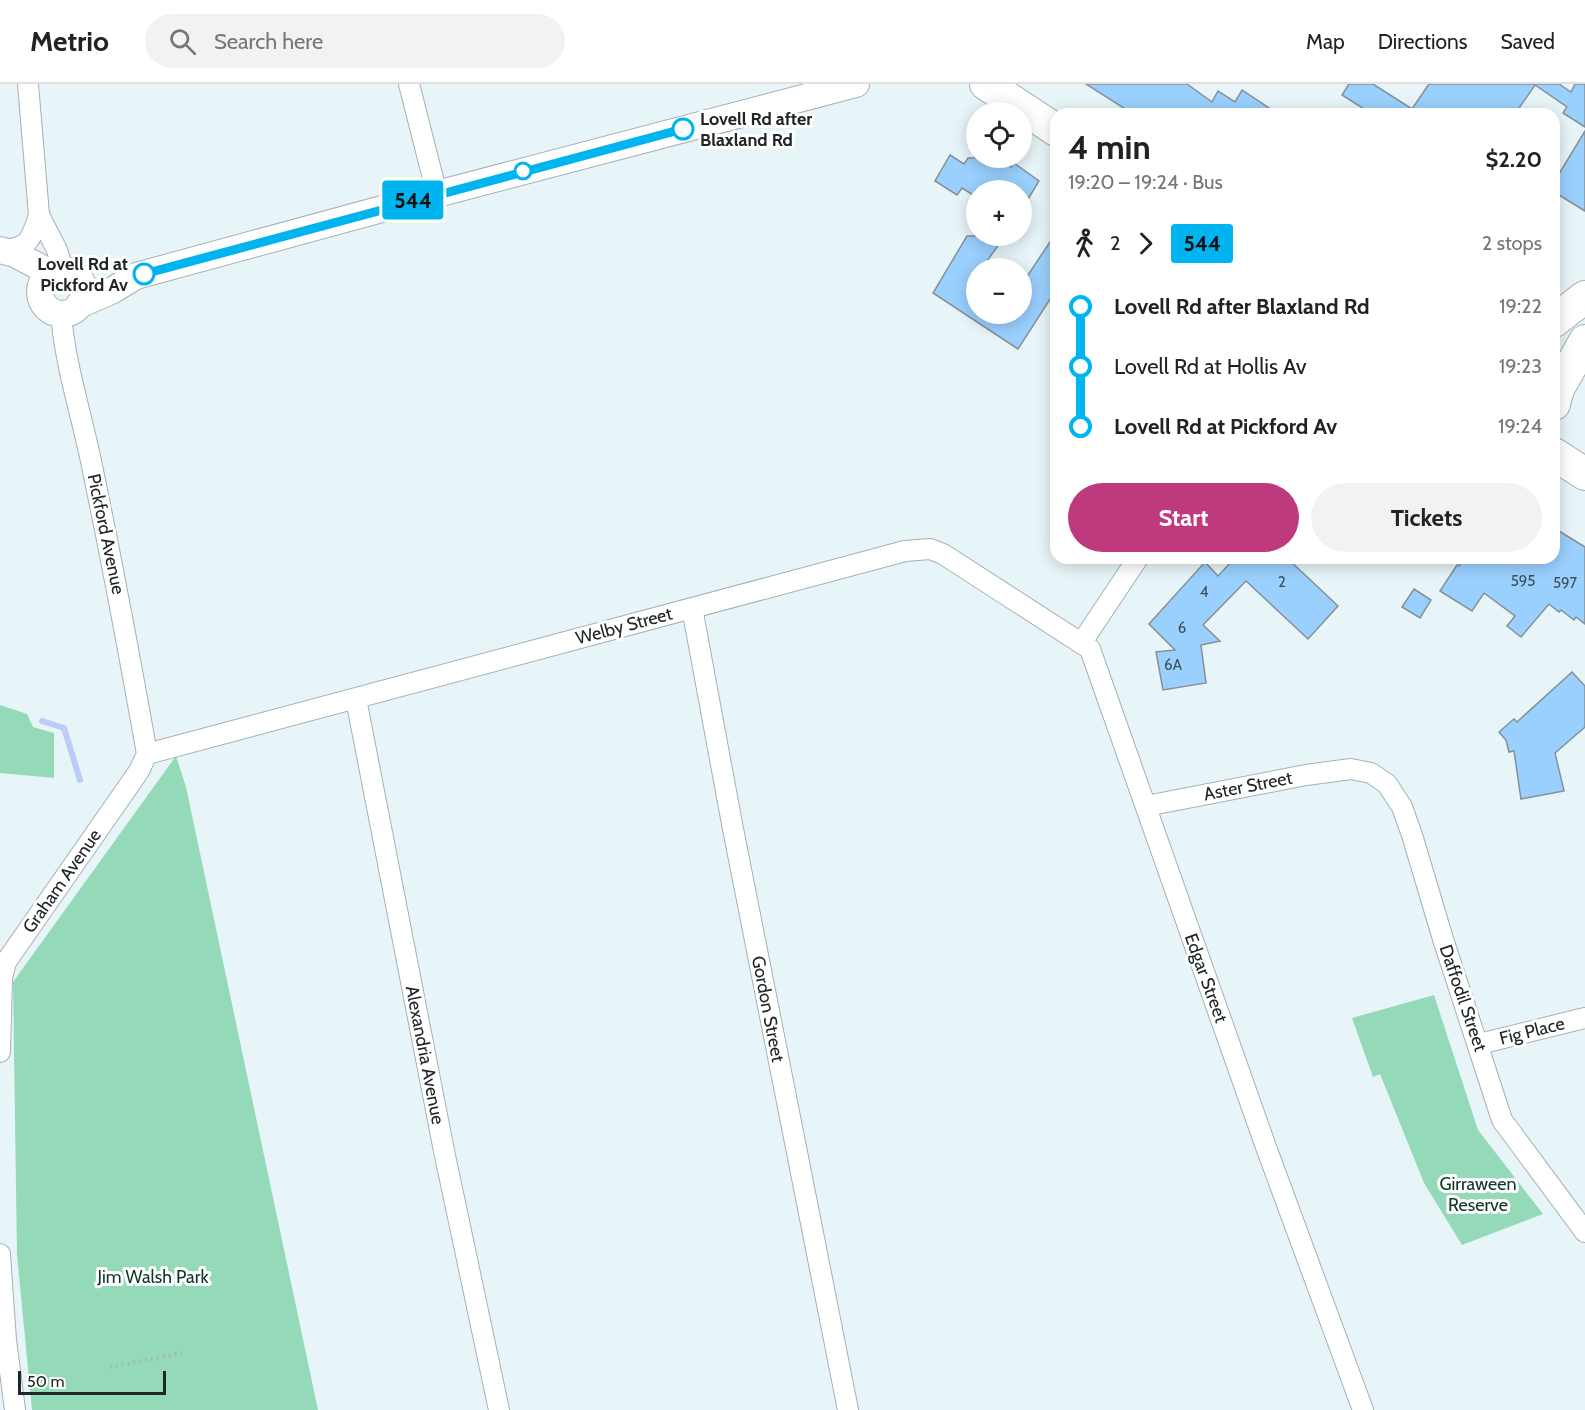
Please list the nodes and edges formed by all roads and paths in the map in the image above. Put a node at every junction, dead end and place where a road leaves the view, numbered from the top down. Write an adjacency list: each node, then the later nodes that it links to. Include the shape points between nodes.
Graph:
1 (28, 84): 7 (street)
2 (409, 84): 6 (street)
3 (856, 84): 6 (street)
4 (986, 84): 5 (main road)
5 (1050, 126)
6 (437, 194): 9 (street)
7 (39, 215): 8 (street, via 25,245); 10 (street, via 57,250)
8 (1, 256): 10 (street)
9 (136, 276): 10 (street); 12 (street)
10 (57, 277): 12 (street, via 83,285 84,292); 12 (street, via 42,303 47,308)
11 (1585, 297): 13 (main road)
12 (70, 309): 24 (street, Pickford Avenue, via 63,337 113,570)
13 (1560, 316)
14 (1585, 334): 16 (main road)
15 (1585, 341): 17 (main road)
16 (1560, 350)
17 (1560, 385)
18 (1560, 457): 19 (main road)
19 (1585, 474)
20 (1133, 564): 22 (street)
21 (692, 608): 22 (street, Welby Street, via 905,551 930,549); 23 (street, Welby Street); 37 (street, Gordon Street)
22 (1082, 642): 26 (street, Edgar Street, via 1090,649)
23 (356, 699): 24 (street, Welby Street); 36 (street, Alexandria Avenue)
24 (147, 754): 27 (street, Graham Avenue, via 139,771)
25 (1351, 769): 26 (street, Aster Street); 29 (street, Daffodil Street, via 1371,773 1387,784 1401,807)
26 (1146, 806): 38 (street, Edgar Street)
27 (3, 961): 30 (street, Graham Avenue)
28 (1585, 1018): 29 (street, Fig Place)
29 (1479, 1044): 31 (street, Daffodil Street, via 1502,1120)
30 (0, 1052)
31 (1585, 1232)
32 (0, 1254): 35 (street)
33 (182, 1353): 34 (path)
34 (110, 1367)
35 (15, 1410)
36 (499, 1410)
37 (848, 1410)
38 (1363, 1410)

